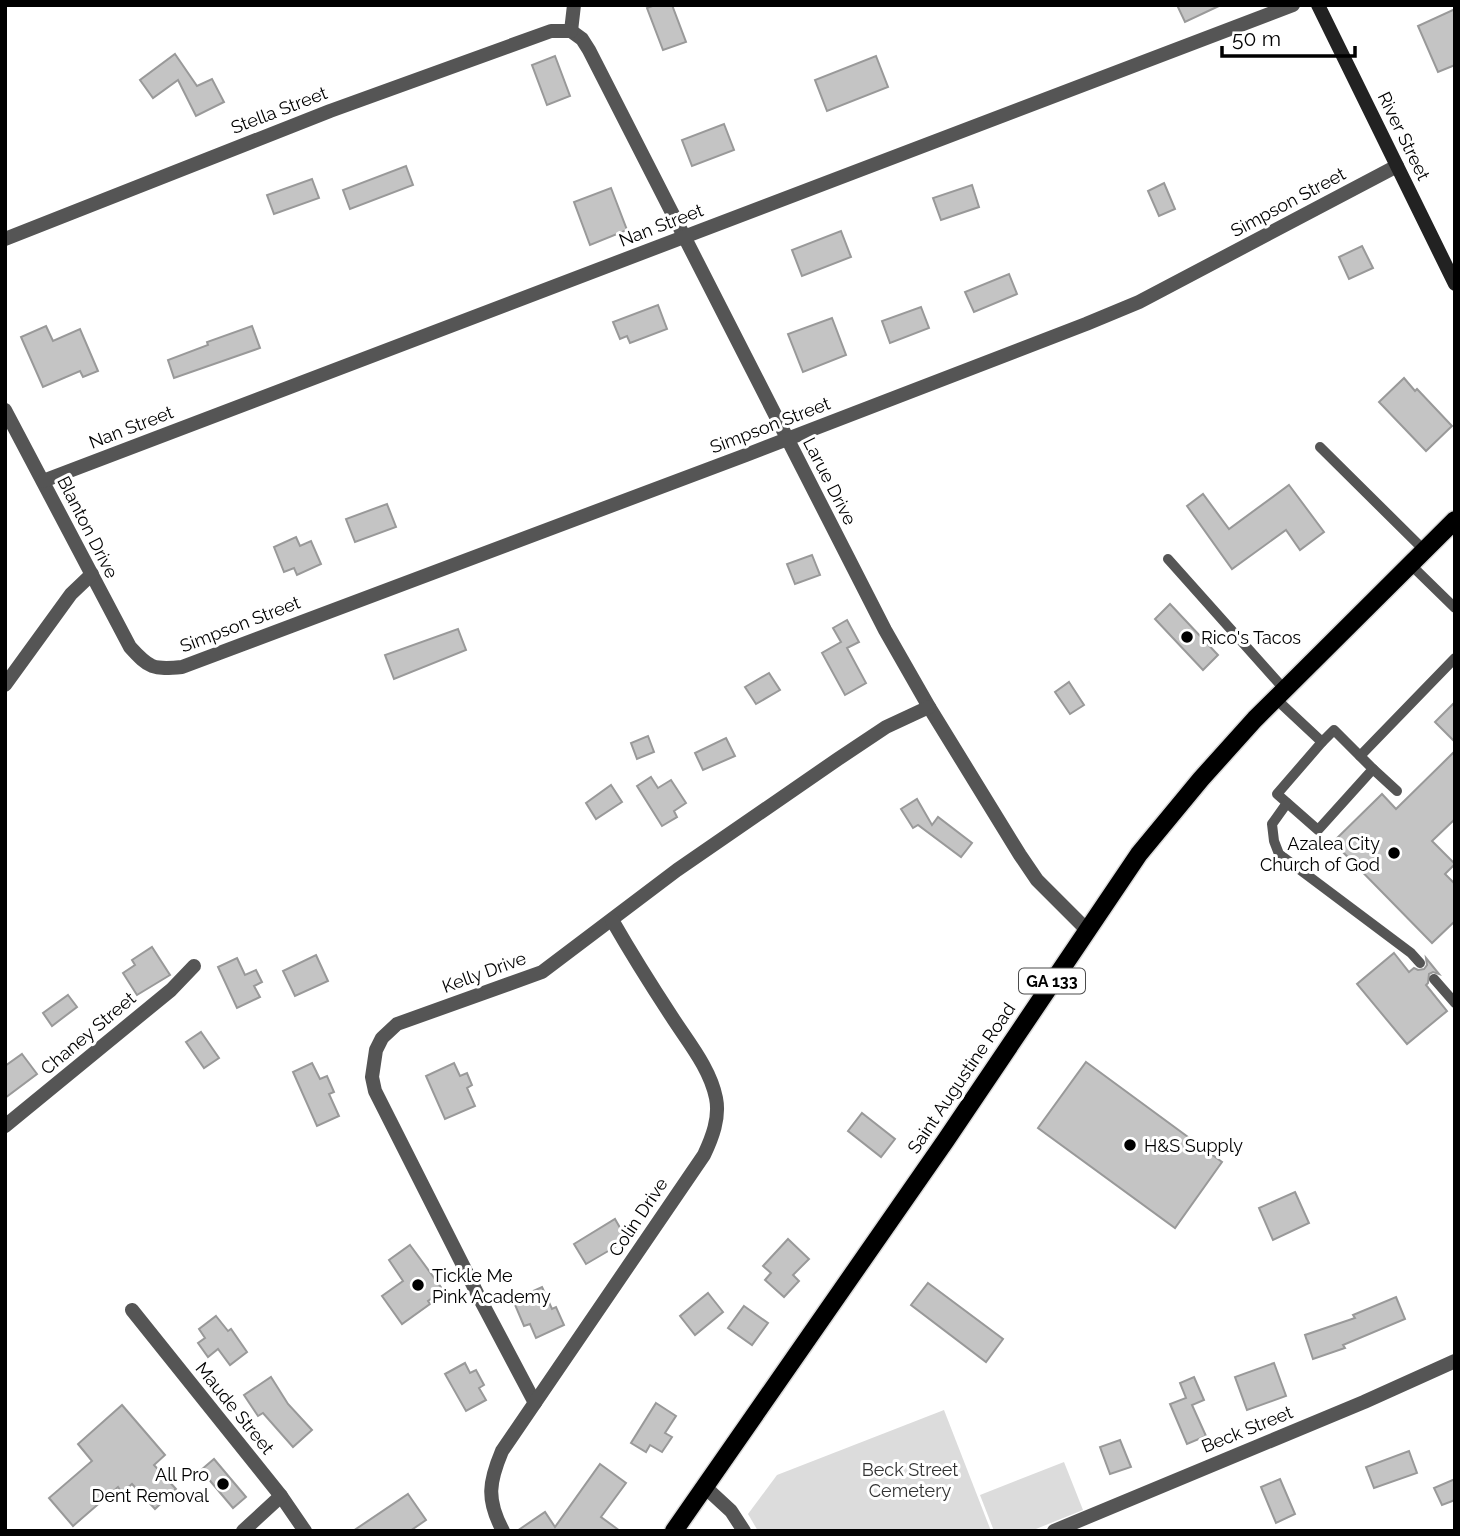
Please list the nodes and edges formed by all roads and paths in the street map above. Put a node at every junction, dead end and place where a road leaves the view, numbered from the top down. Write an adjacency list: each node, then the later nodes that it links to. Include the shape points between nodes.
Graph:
1 (574, 5): 4 (street)
2 (1293, 5): 6 (street, Nan Street)
3 (1318, 5): 5 (street, River Street)
4 (570, 32): 6 (street, Larue Drive, via 589,50); 7 (street, Stella Street, via 551,31 330,110)
5 (1397, 166): 8 (street, River Street); 10 (street, Simpson Street, via 1139,302)
6 (683, 237): 10 (street, Larue Drive); 12 (street, Nan Street)
7 (5, 239)
8 (1455, 284)
9 (5, 410): 12 (street, Blanton Drive)
10 (787, 439): 20 (street, Simpson Street, via 182,667 165,669); 23 (street, Larue Drive)
11 (1320, 447): 14 (lane)
12 (43, 481): 17 (street, Blanton Drive)
13 (1455, 520): 14 (main road, Saint Augustine Road / GA 133)
14 (1424, 550): 16 (main road, Saint Augustine Road / GA 133)
15 (1168, 559): 22 (lane)
16 (1410, 565): 18 (lane); 22 (main road, Saint Augustine Road / GA 133)
17 (92, 574): 20 (street, Blanton Drive); 21 (street, via 71,594)
18 (1455, 608)
19 (1455, 658): 25 (lane)
20 (141, 659)
21 (5, 685)
22 (1281, 694): 24 (lane); 30 (main road, Saint Augustine Road / GA 133, via 1139,854)
23 (929, 707): 29 (street, Kelly Drive, via 886,727 838,759); 30 (street, Larue Drive, via 1037,880)
24 (1322, 742): 25 (lane, via 1334,730); 28 (lane, via 1277,794)
25 (1360, 756): 26 (lane)
26 (1373, 769): 27 (lane); 28 (lane, via 1318,830)
27 (1398, 791)
28 (1287, 803): 31 (lane, via 1272,824 1279,854)
29 (612, 920): 38 (street, Colin Drive, via 704,1067 717,1100 716,1119 704,1155); 38 (street, Kelly Drive, via 542,972 397,1024 376,1050 375,1091)
30 (1087, 930): 39 (main road, Saint Augustine Road / GA 133)
31 (1420, 963)
32 (194, 966): 35 (street, Chaney Street)
33 (1434, 979): 34 (lane)
34 (1455, 1003)
35 (5, 1126)
36 (132, 1310): 40 (street, Maude Street)
37 (1455, 1361): 46 (street, Beck Street)
38 (535, 1403): 43 (street, Colin Drive, via 502,1451 491,1477 491,1499)
39 (705, 1487): 44 (main road, Saint Augustine Road / GA 133); 45 (street, via 731,1511)
40 (281, 1496): 41 (street); 42 (street, Maude Street)
41 (243, 1531)
42 (305, 1531)
43 (503, 1531)
44 (674, 1531)
45 (744, 1531)
46 (1054, 1531)

